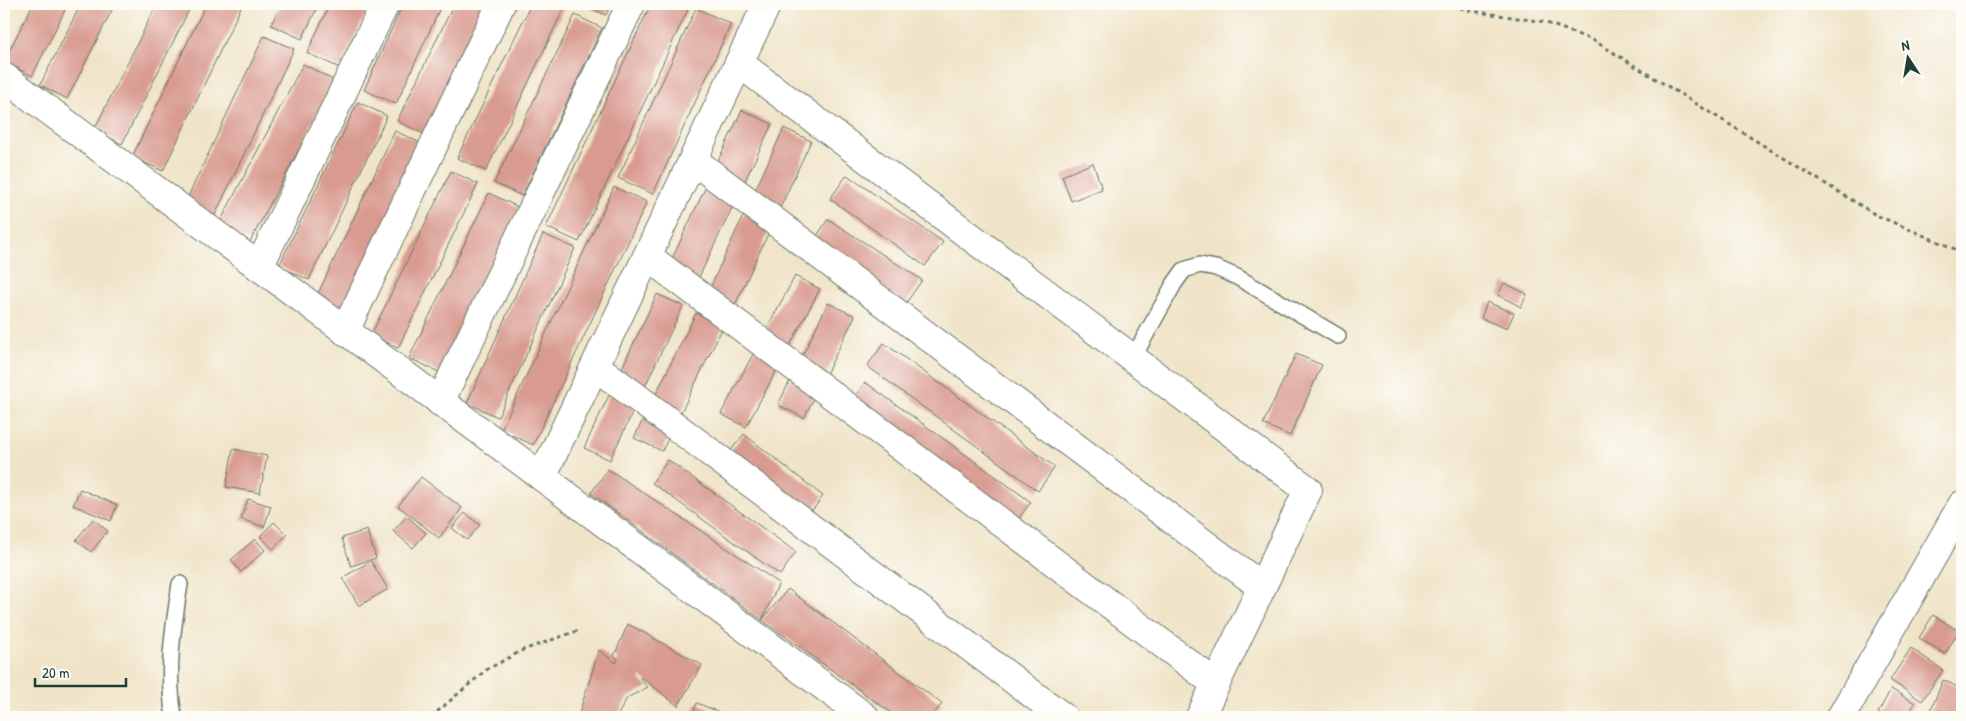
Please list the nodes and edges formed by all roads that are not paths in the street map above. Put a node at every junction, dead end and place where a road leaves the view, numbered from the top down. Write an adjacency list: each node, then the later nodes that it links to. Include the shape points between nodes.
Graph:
1 (385, 4): 9 (street)
2 (501, 4): 10 (street)
3 (630, 4): 14 (street)
4 (767, 4): 5 (street)
5 (740, 63): 7 (street); 12 (street)
6 (4, 77): 9 (street)
7 (693, 160): 8 (street); 18 (street)
8 (647, 256): 13 (street); 19 (street)
9 (259, 267): 10 (street)
10 (345, 331): 14 (street)
11 (1338, 336): 12 (lane, via 1237,277 1200,265 1184,270)
12 (1133, 358): 18 (street, via 1308,490)
13 (594, 366): 15 (street); 22 (street)
14 (440, 402): 15 (street)
15 (542, 477): 21 (street)
16 (1962, 505): 24 (street)
17 (180, 584): 20 (lane, via 170,648)
18 (1262, 587): 19 (street)
19 (1216, 684): 23 (street)
20 (174, 717)
21 (865, 717)
22 (1062, 717)
23 (1200, 717)
24 (1841, 717)

